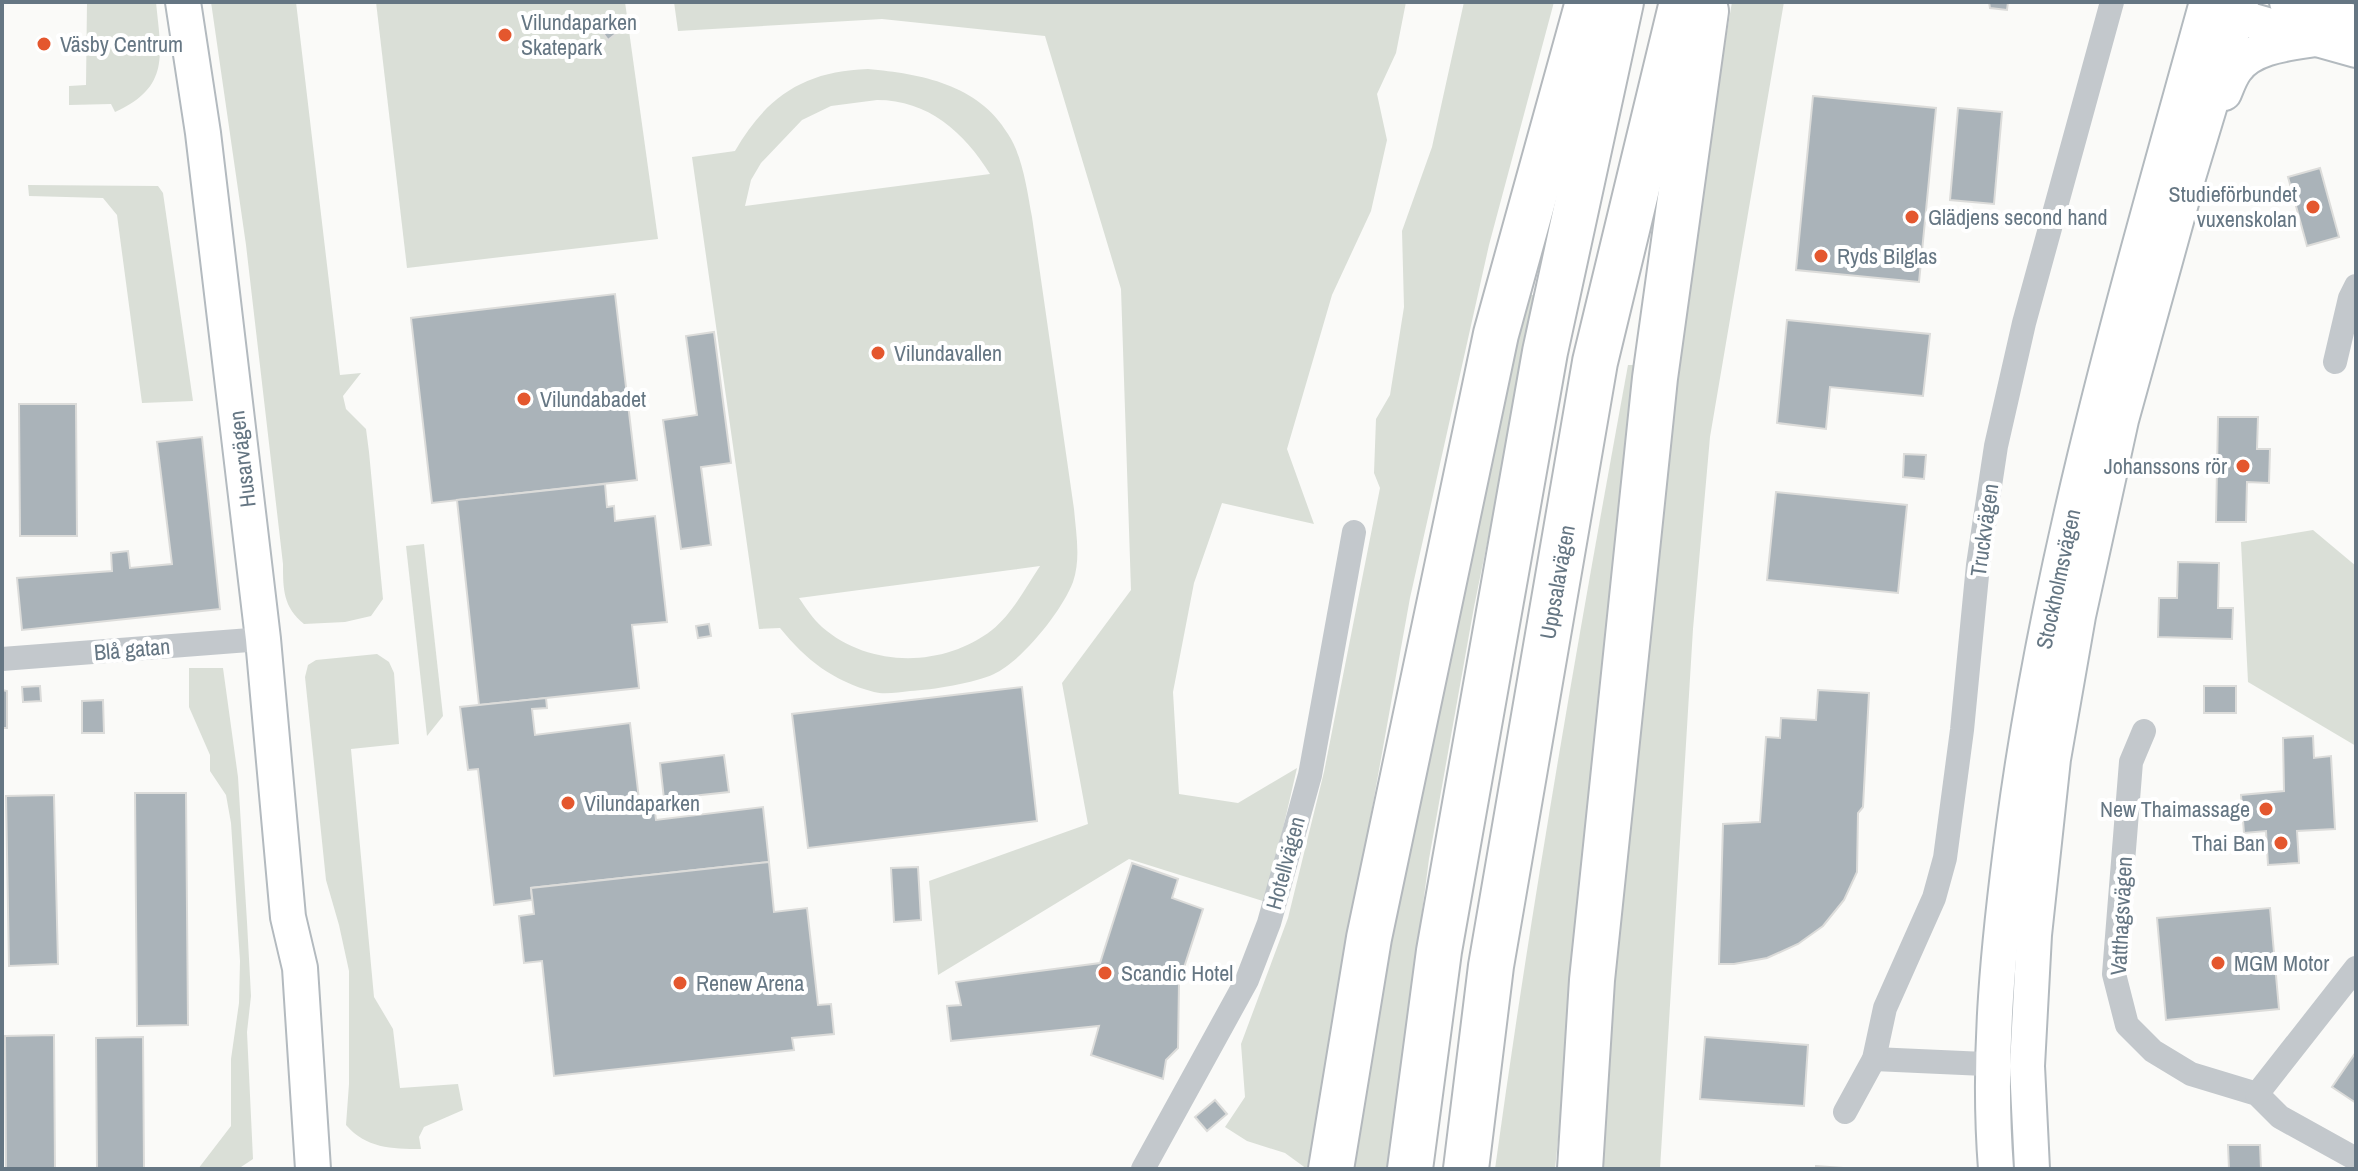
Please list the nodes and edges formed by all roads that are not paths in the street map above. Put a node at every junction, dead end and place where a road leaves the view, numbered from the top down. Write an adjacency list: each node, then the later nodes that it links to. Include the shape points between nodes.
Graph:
1 (183, 2): 16 (main road, Husarvägen)
2 (1588, 2): 30 (highway, via 1496,334 1369,938)
3 (1621, 2): 31 (highway, via 1542,367 1439,951)
4 (1682, 2): 32 (highway, Uppsalavägen, via 1595,362 1491,966)
5 (1707, 2): 33 (highway, via 1655,378 1592,980)
6 (2112, 2): 21 (street, Truckvägen, via 2024,323 1996,446 1945,858 1934,898 1885,1008)
7 (2287, 2): 9 (main road)
8 (2222, 7): 10 (main road); 12 (main road, Stockholmsvägen); 22 (main road, Stockholmsvägen, via 2147,215 2050,613 2001,923)
9 (2356, 23)
10 (2316, 39): 11 (main road); 12 (main road, Stockholmsvägen, via 2245,59 2235,70)
11 (2356, 50)
12 (2189, 174): 23 (main road, Stockholmsvägen, via 2121,420 2078,616 2053,759 2034,935)
13 (2356, 286): 14 (street)
14 (2335, 362)
15 (1354, 532): 29 (street, Hotellvägen, via 1310,775 1269,923 1247,980)
16 (263, 639): 17 (street, Blå gatan); 19 (main road, Husarvägen)
17 (2, 659)
18 (2144, 731): 24 (street, Vatthagsvägen, via 2131,762 2114,974 2127,1025 2153,1051 2191,1074)
19 (288, 917): 27 (main road, Husarvägen, via 282,965); 28 (main road, Husarvägen, via 300,968)
20 (2356, 968): 24 (street)
21 (1874, 1059): 22 (street); 25 (street, Truckvägen)
22 (1992, 1065): 23 (street); 34 (main road, Stockholmsvägen)
23 (2027, 1066): 35 (main road, Stockholmsvägen)
24 (2257, 1094): 26 (street, Vatthagsvägen, via 2280,1117)
25 (1845, 1112)
26 (2356, 1159)
27 (291, 1169)
28 (313, 1169)
29 (1143, 1169)
30 (1331, 1169)
31 (1410, 1169)
32 (1466, 1169)
33 (1580, 1169)
34 (1996, 1169)
35 (2032, 1169)

